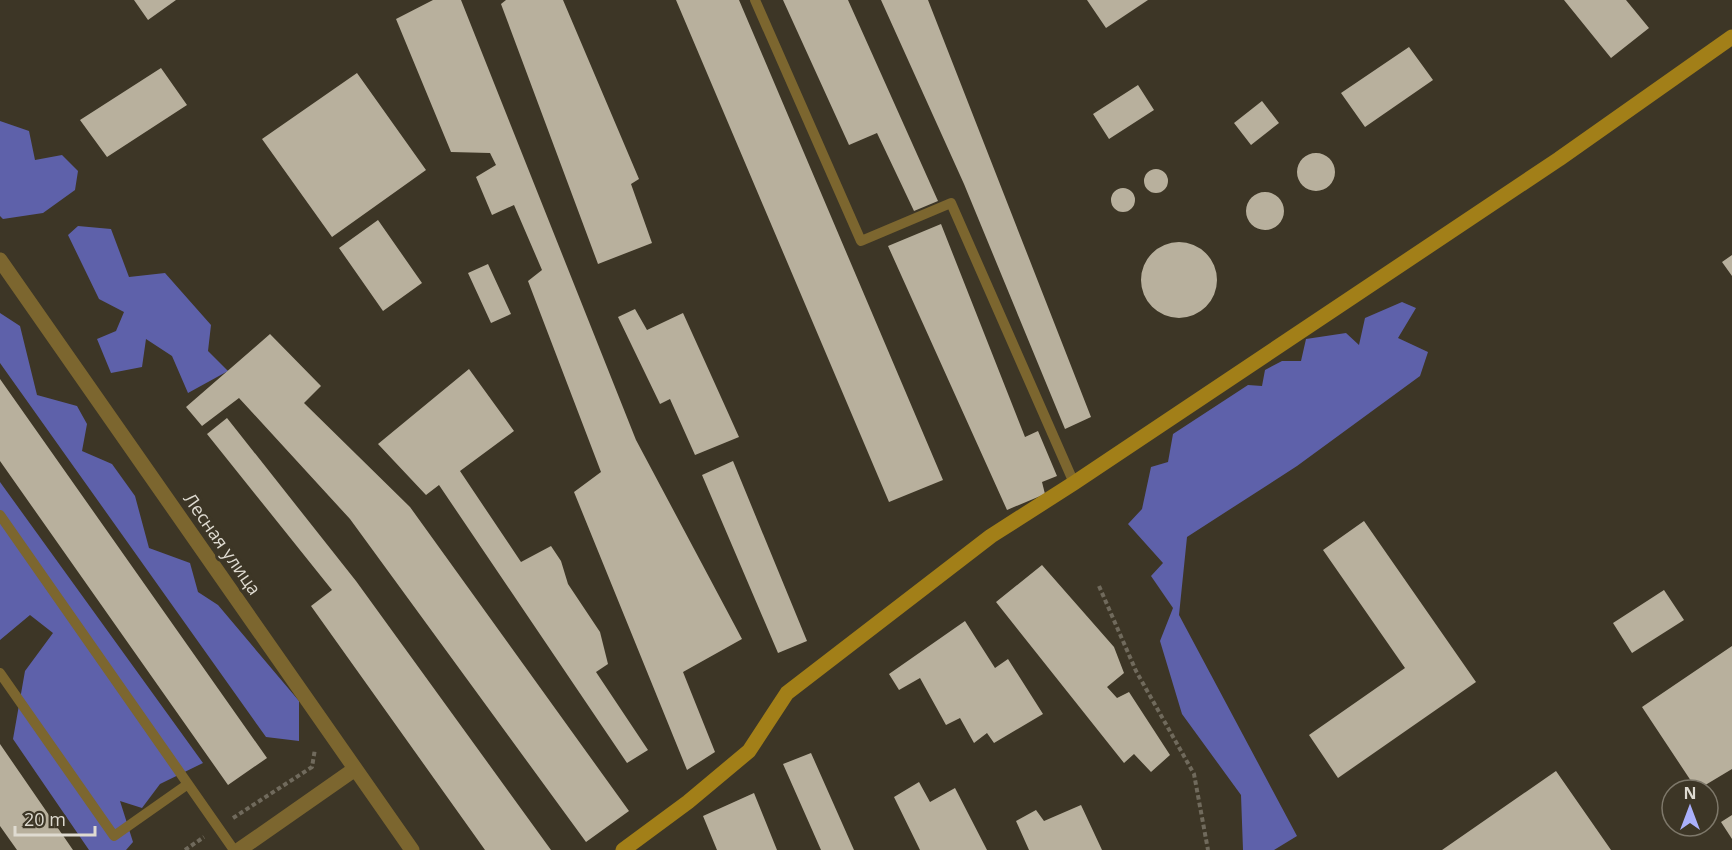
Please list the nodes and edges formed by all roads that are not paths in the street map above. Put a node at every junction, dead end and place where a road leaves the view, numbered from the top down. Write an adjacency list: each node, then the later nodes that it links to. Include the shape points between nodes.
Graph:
1 (755, 0): 4 (lane, via 861,241 951,203)
2 (1732, 37): 4 (main road, via 1559,159)
3 (0, 260): 7 (street, Лесная улица)
4 (1074, 483): 12 (main road, via 991,536 787,693 749,751)
5 (0, 515): 8 (lane)
6 (0, 673): 8 (lane, via 114,836)
7 (355, 769): 10 (street); 11 (street, Лесная улица)
8 (188, 784): 9 (lane)
9 (234, 850)
10 (239, 850)
11 (412, 850)
12 (623, 850)

